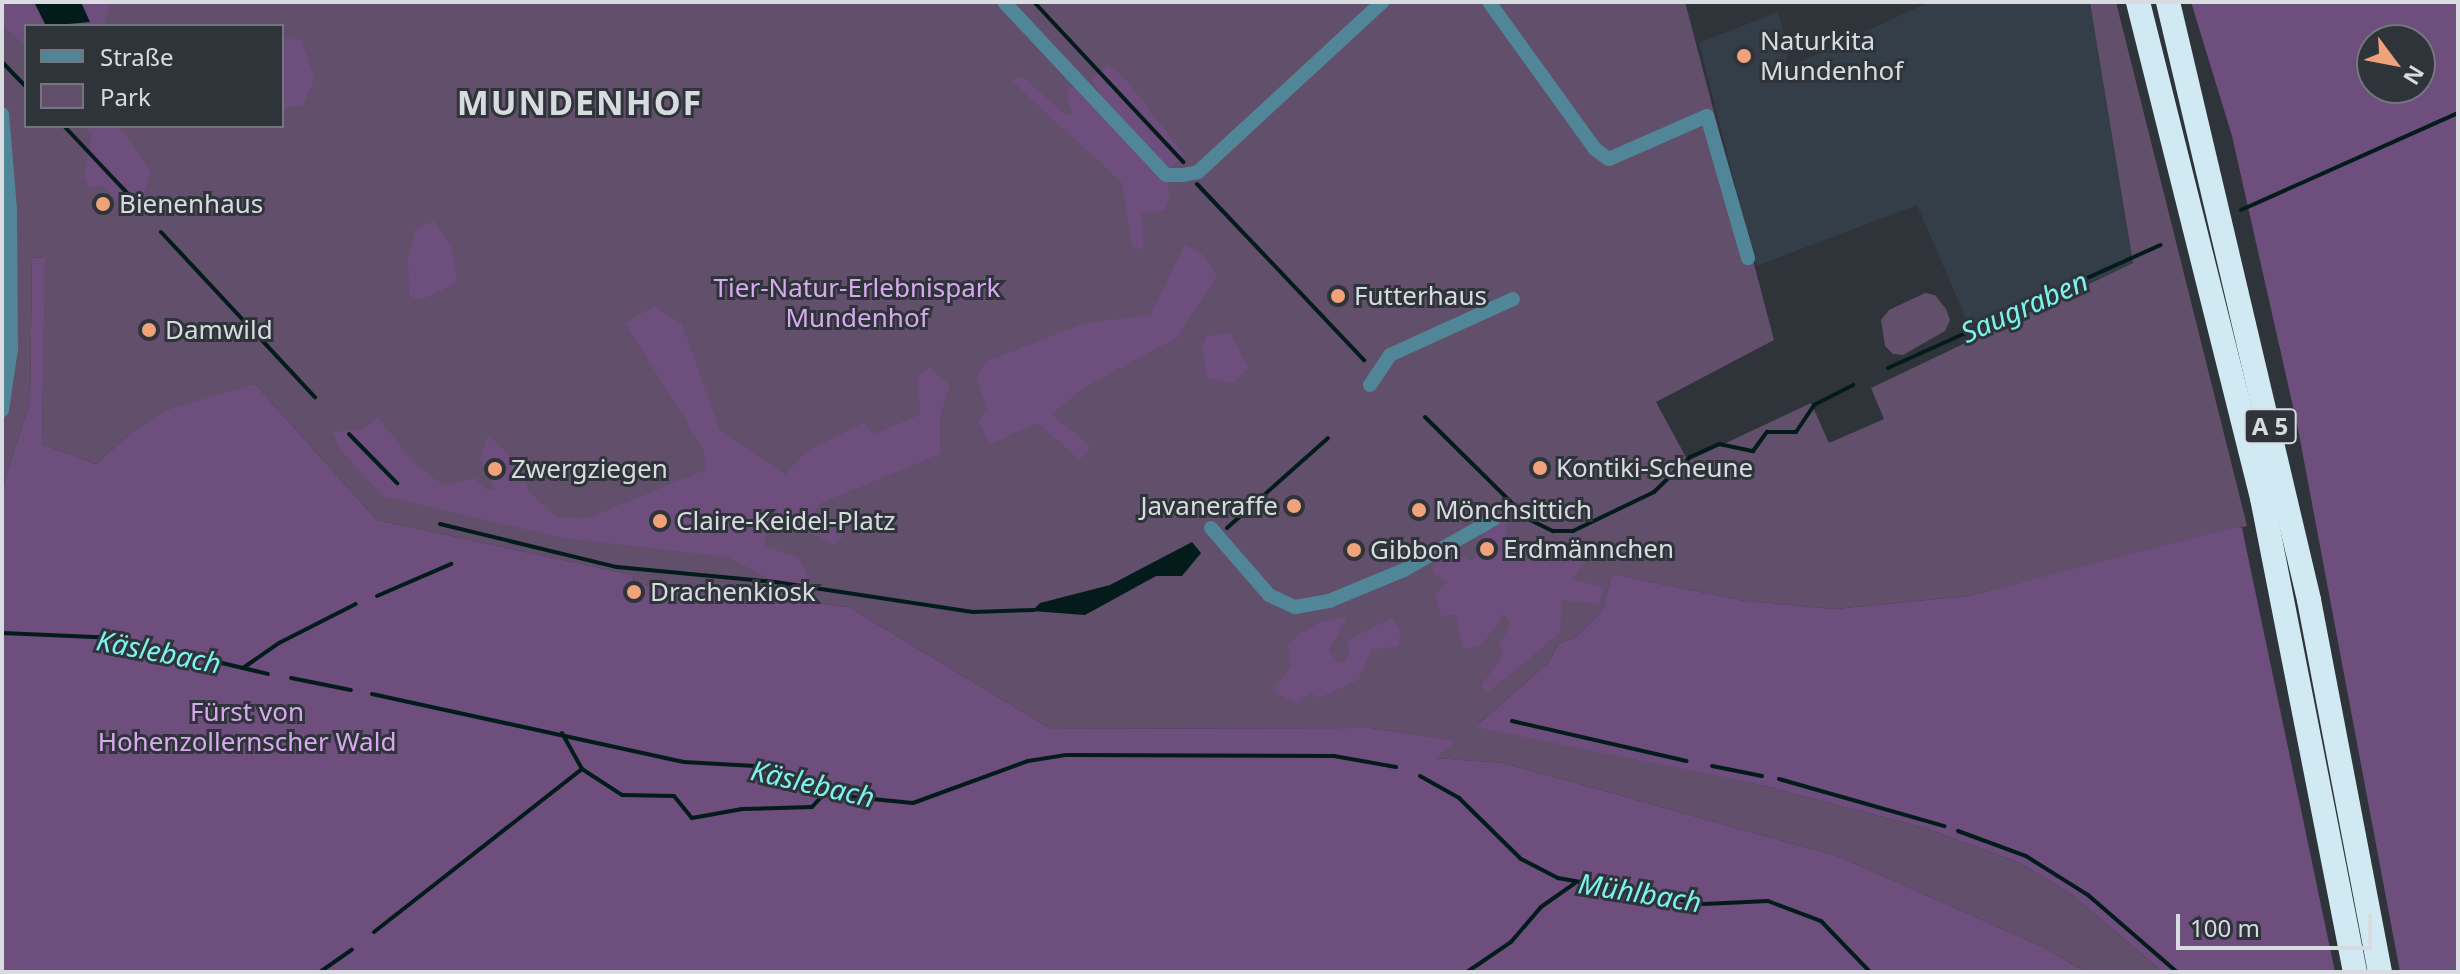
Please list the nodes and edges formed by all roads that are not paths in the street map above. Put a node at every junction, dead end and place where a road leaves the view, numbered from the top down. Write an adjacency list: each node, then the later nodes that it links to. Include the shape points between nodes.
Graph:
1 (1004, 2): 2 (street, via 1166,175 1198,172)
2 (1382, 2)
3 (1489, 2): 7 (street, via 1595,149 1609,159 1707,116)
4 (2138, 2): 13 (highway, A 5, via 2262,498)
5 (2168, 2): 14 (highway, A 5, via 2306,584)
6 (2, 114): 10 (street, via 9,179 11,349)
7 (1748, 258)
8 (1513, 299): 9 (street, via 1390,355)
9 (1370, 385)
10 (2, 410)
11 (1494, 519): 12 (street, via 1404,570 1329,601 1295,607 1269,595)
12 (1211, 528)
13 (2355, 972)
14 (2380, 972)

